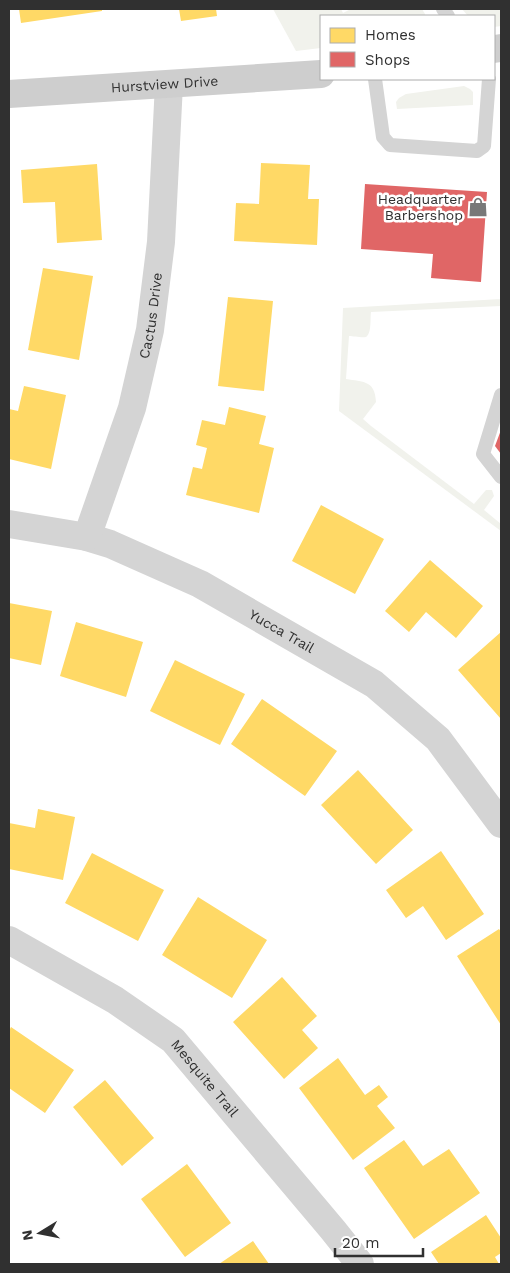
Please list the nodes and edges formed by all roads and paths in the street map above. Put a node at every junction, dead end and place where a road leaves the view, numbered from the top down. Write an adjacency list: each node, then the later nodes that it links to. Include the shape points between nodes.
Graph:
1 (320, 74): 4 (street, Hurstview Drive)
2 (375, 80): 3 (lane, via 383,137 390,145 477,151 484,146)
3 (489, 80)
4 (169, 84): 5 (street, Hurstview Drive); 9 (street, Cactus Drive, via 161,242 150,330 132,408)
5 (9, 94)
6 (501, 395): 7 (lane, via 483,454)
7 (501, 477)
8 (9, 524): 9 (street, Yucca Trail)
9 (87, 537): 10 (street, Yucca Trail, via 200,584 374,684 438,739)
10 (501, 824)
11 (9, 940): 12 (street, Mesquite Trail, via 115,1000 173,1040)
12 (360, 1264)

